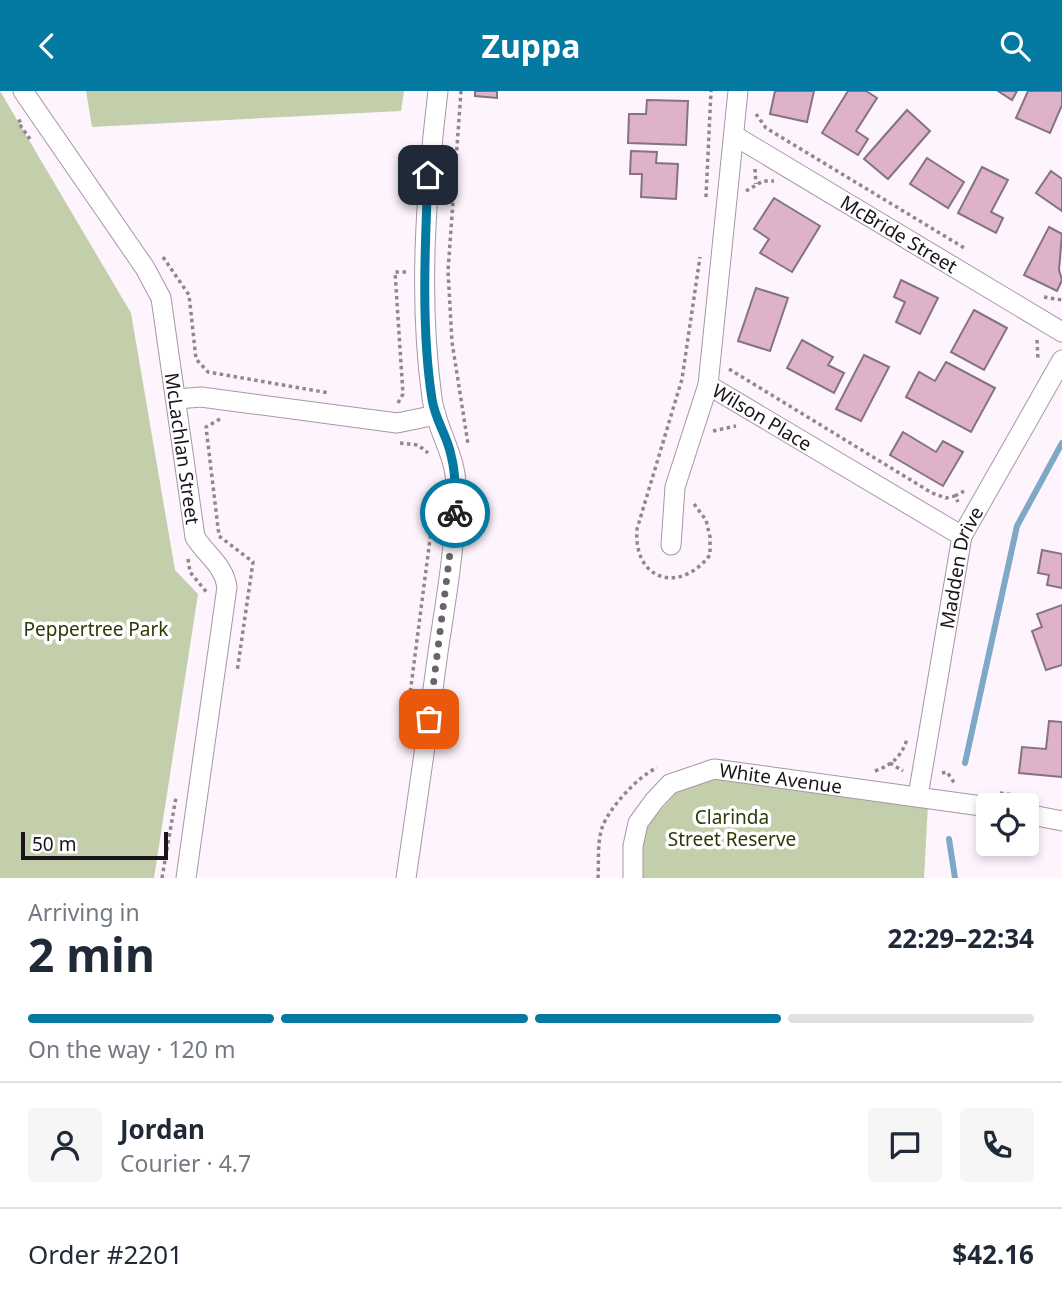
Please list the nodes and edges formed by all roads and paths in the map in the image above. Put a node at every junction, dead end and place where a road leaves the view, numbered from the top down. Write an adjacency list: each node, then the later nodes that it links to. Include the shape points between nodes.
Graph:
1 (23, 91): 26 (street, McLachlan Street, via 161,298)
2 (438, 91): 16 (street, via 428,175)
3 (711, 91): 11 (path)
4 (738, 91): 7 (street, Wilson Place)
5 (757, 104): 14 (path, via 756,117 766,128)
6 (18, 122): 8 (path)
7 (734, 136): 19 (street, McBride Street); 24 (street, Wilson Place)
8 (33, 144)
9 (785, 184): 10 (path, via 763,181 747,190)
10 (741, 202)
11 (705, 208)
12 (701, 247): 34 (path, via 682,379 637,529 638,553 658,574 690,575 710,555 706,520)
13 (159, 251): 25 (path, via 189,295 196,359 208,372)
14 (974, 255)
15 (449, 271): 16 (path)
16 (425, 272): 27 (path, via 395,272 403,394 397,404); 28 (street)
17 (1032, 290): 18 (path)
18 (1062, 300)
19 (1062, 332)
20 (1035, 336): 23 (path, via 1040,353)
21 (1062, 360): 37 (street, Madden Drive)
22 (726, 366): 35 (path, via 932,493)
23 (1037, 366)
24 (708, 385): 37 (street, Wilson Place); 38 (street, via 675,487)
25 (334, 393)
26 (177, 399): 28 (street, via 201,397 397,423); 51 (street, McLachlan Street, via 195,537 225,573 226,587)
27 (385, 402)
28 (436, 415): 52 (street, via 451,452 455,517)
29 (746, 432): 30 (path, via 734,425)
30 (710, 434)
31 (394, 442): 32 (path, via 418,445)
32 (431, 456)
33 (969, 482): 35 (path)
34 (691, 496)
35 (955, 496): 37 (path, via 963,510)
36 (435, 505): 42 (path)
37 (958, 534): 46 (street, Madden Drive)
38 (671, 545)
39 (186, 546): 40 (path, via 190,572)
40 (210, 597)
41 (909, 730): 44 (path, via 904,750)
42 (405, 740)
43 (660, 767): 53 (path, via 630,788 602,828)
44 (874, 771)
45 (178, 784): 50 (path)
46 (918, 796): 47 (street, White Avenue); 54 (street, White Avenue, via 714,769 692,775 670,784 638,823)
47 (976, 805)
48 (1039, 816): 49 (street)
49 (1062, 821)
50 (162, 878)
51 (186, 878)
52 (406, 878)
53 (598, 878)
54 (633, 878)

